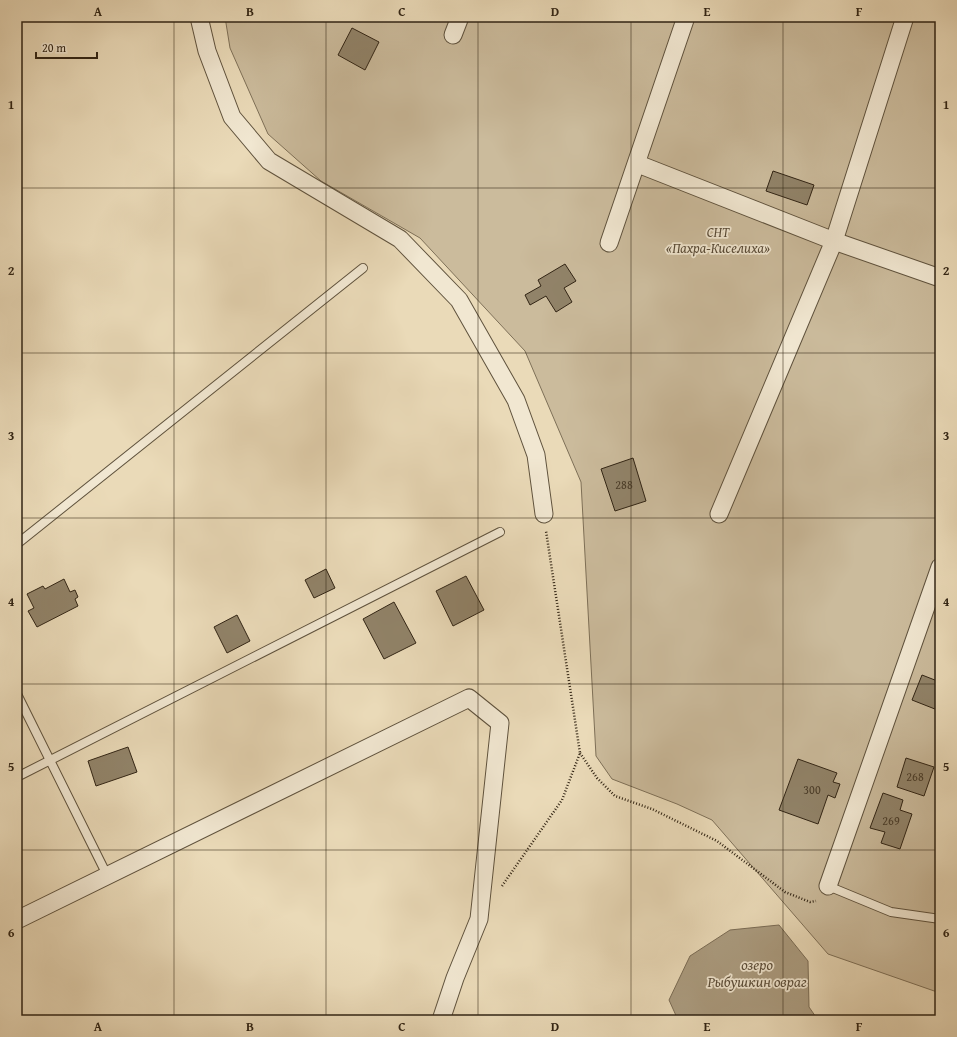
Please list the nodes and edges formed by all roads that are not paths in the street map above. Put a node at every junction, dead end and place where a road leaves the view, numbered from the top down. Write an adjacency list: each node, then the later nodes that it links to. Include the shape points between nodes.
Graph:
1 (199, 17): 11 (street, via 207,51 232,117 269,162 400,239 459,300 516,400 536,455)
2 (460, 17): 5 (street)
3 (686, 17): 6 (street)
4 (905, 17): 7 (street)
5 (453, 35)
6 (638, 164): 7 (street); 8 (street)
7 (834, 241): 10 (street); 12 (street)
8 (610, 243)
9 (363, 268): 14 (lane)
10 (940, 278)
11 (544, 514)
12 (719, 514)
13 (500, 532): 17 (lane)
14 (17, 544)
15 (940, 567): 20 (street)
16 (17, 694): 17 (lane)
17 (51, 760): 18 (lane); 19 (lane)
18 (17, 777)
19 (107, 875): 22 (street); 23 (street, via 469,698 500,723 479,919 455,978)
20 (828, 886): 21 (lane, via 891,912)
21 (940, 919)
22 (17, 920)
23 (442, 1020)

